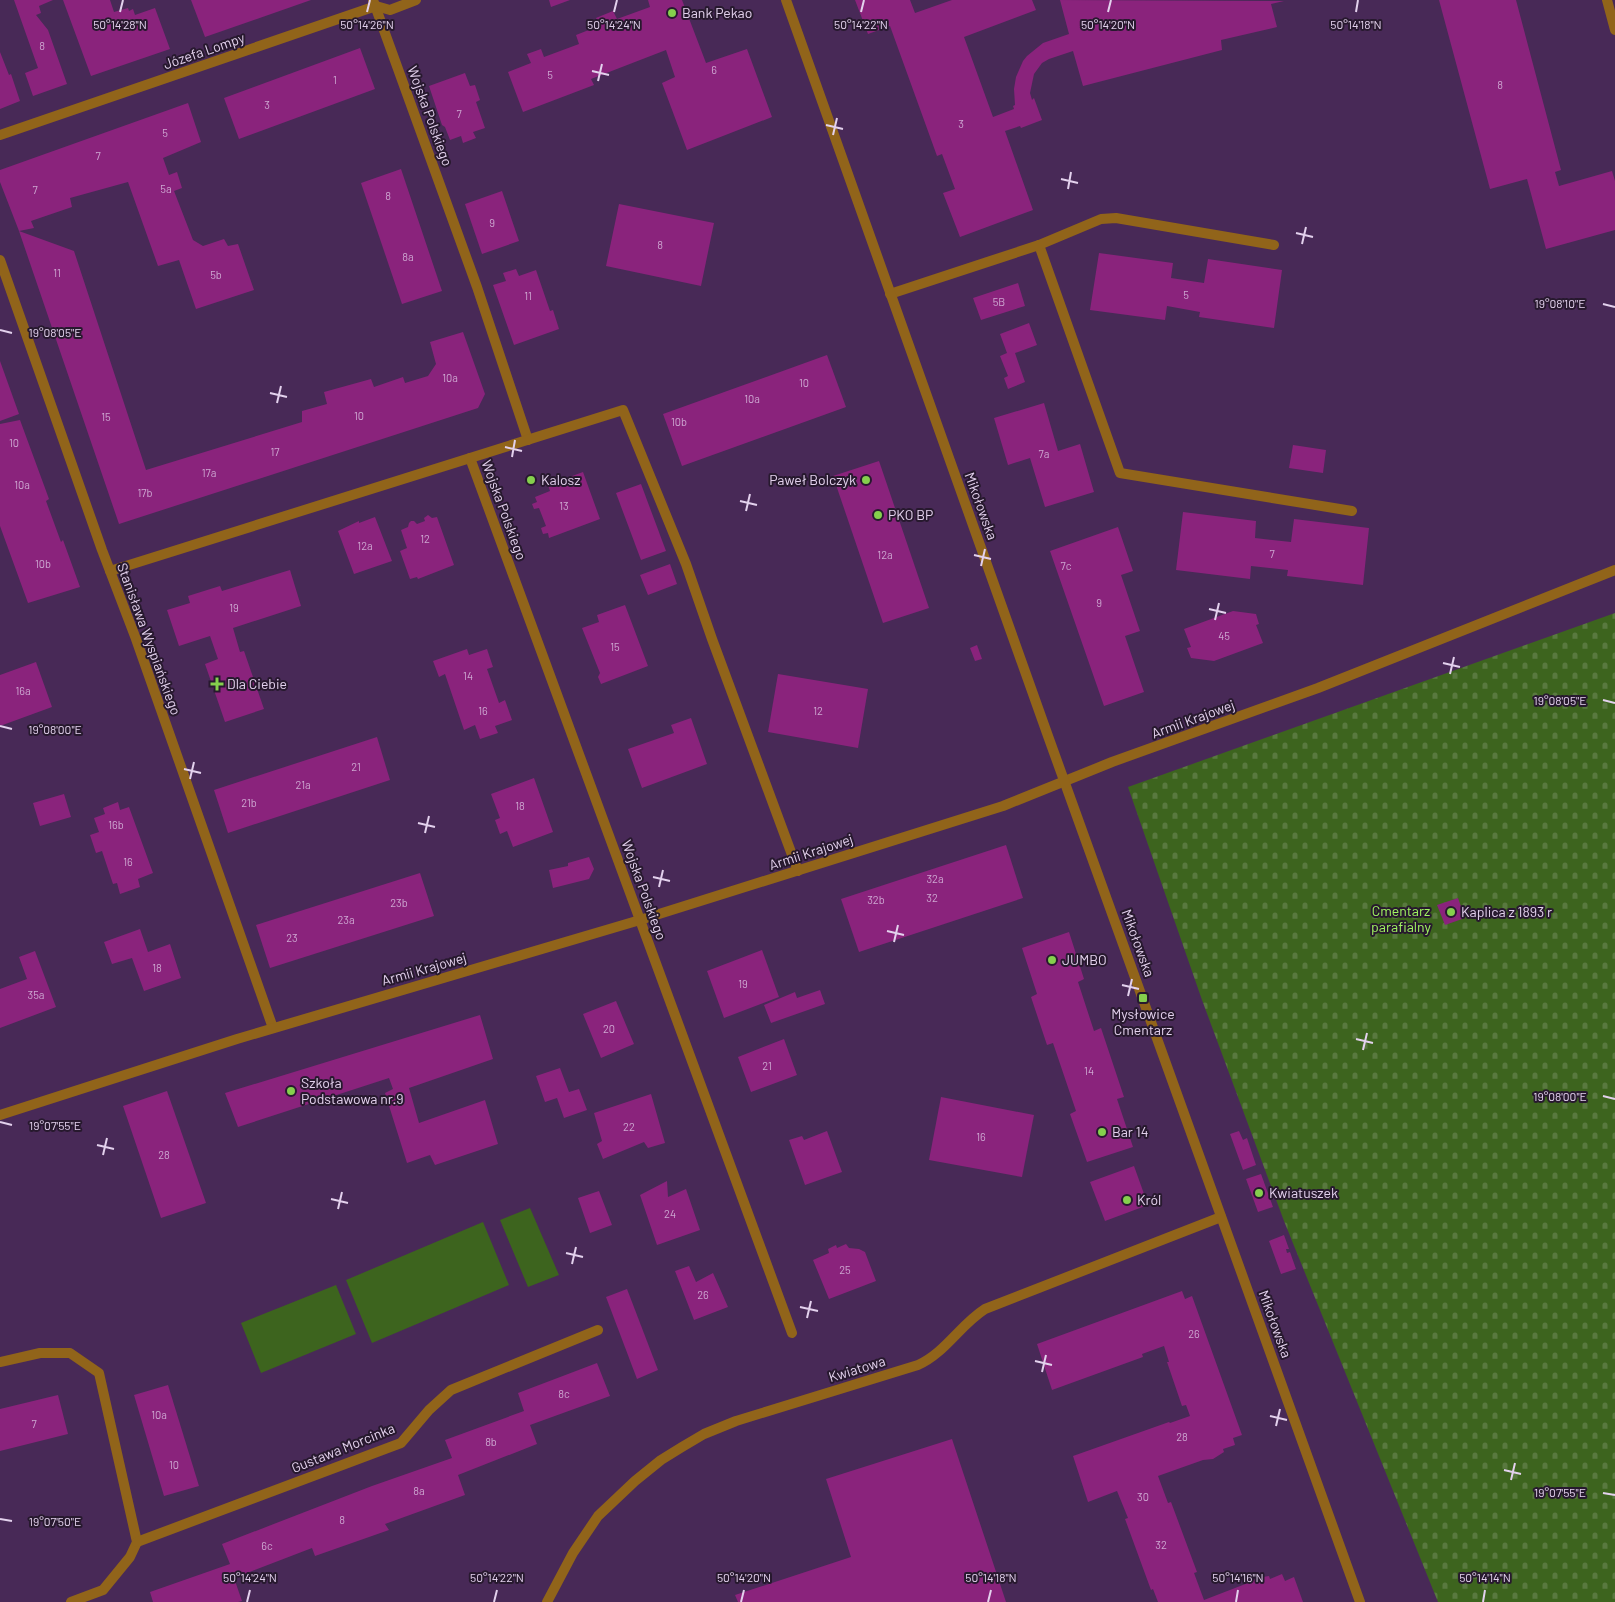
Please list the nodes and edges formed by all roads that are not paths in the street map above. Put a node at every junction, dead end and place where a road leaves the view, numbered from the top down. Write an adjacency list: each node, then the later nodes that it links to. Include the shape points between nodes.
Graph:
1 (416, 0): 4 (street, Józefa Lompy, via 390,10)
2 (786, 0): 10 (street, Mikołowska)
3 (1607, 0): 5 (street)
4 (375, 3): 6 (street, Józefa Lompy); 11 (street, Wojska Polskiego)
5 (1615, 30)
6 (0, 135)
7 (1039, 245): 8 (street, via 1102,219 1116,218); 10 (street); 13 (street, via 1120,473)
8 (1274, 245)
9 (0, 260): 15 (street, Stanisława Wyspiańskiego)
10 (890, 294): 16 (street, Mikołowska)
11 (528, 440): 12 (street, Wojska Polskiego); 17 (street, Wojska Polskiego, via 622,410 686,564)
12 (470, 458): 15 (street, Wojska Polskiego); 18 (street, Wojska Polskiego)
13 (1352, 511)
14 (1615, 570): 16 (street, Armii Krajowej, via 1318,688)
15 (110, 571): 19 (street, Stanisława Wyspiańskiego)
16 (1065, 782): 17 (street, Armii Krajowej, via 1003,806); 21 (street, Mikołowska)
17 (798, 871): 18 (street, Armii Krajowej)
18 (640, 920): 19 (street, Armii Krajowej); 23 (street, Wojska Polskiego)
19 (273, 1028): 20 (street, Armii Krajowej)
20 (0, 1115)
21 (1222, 1218): 27 (street, Kwiatowa, via 986,1309 924,1362 736,1421 682,1446 635,1481 598,1516); 28 (street, Mikołowska)
22 (598, 1330): 25 (street, Gustawa Morcinka, via 451,1390 428,1410 402,1443)
23 (792, 1332)
24 (0, 1362): 25 (street, via 40,1352 70,1353 99,1373)
25 (137, 1542): 26 (street, via 130,1557 103,1590)
26 (71, 1602)
27 (548, 1602)
28 (1360, 1602)

